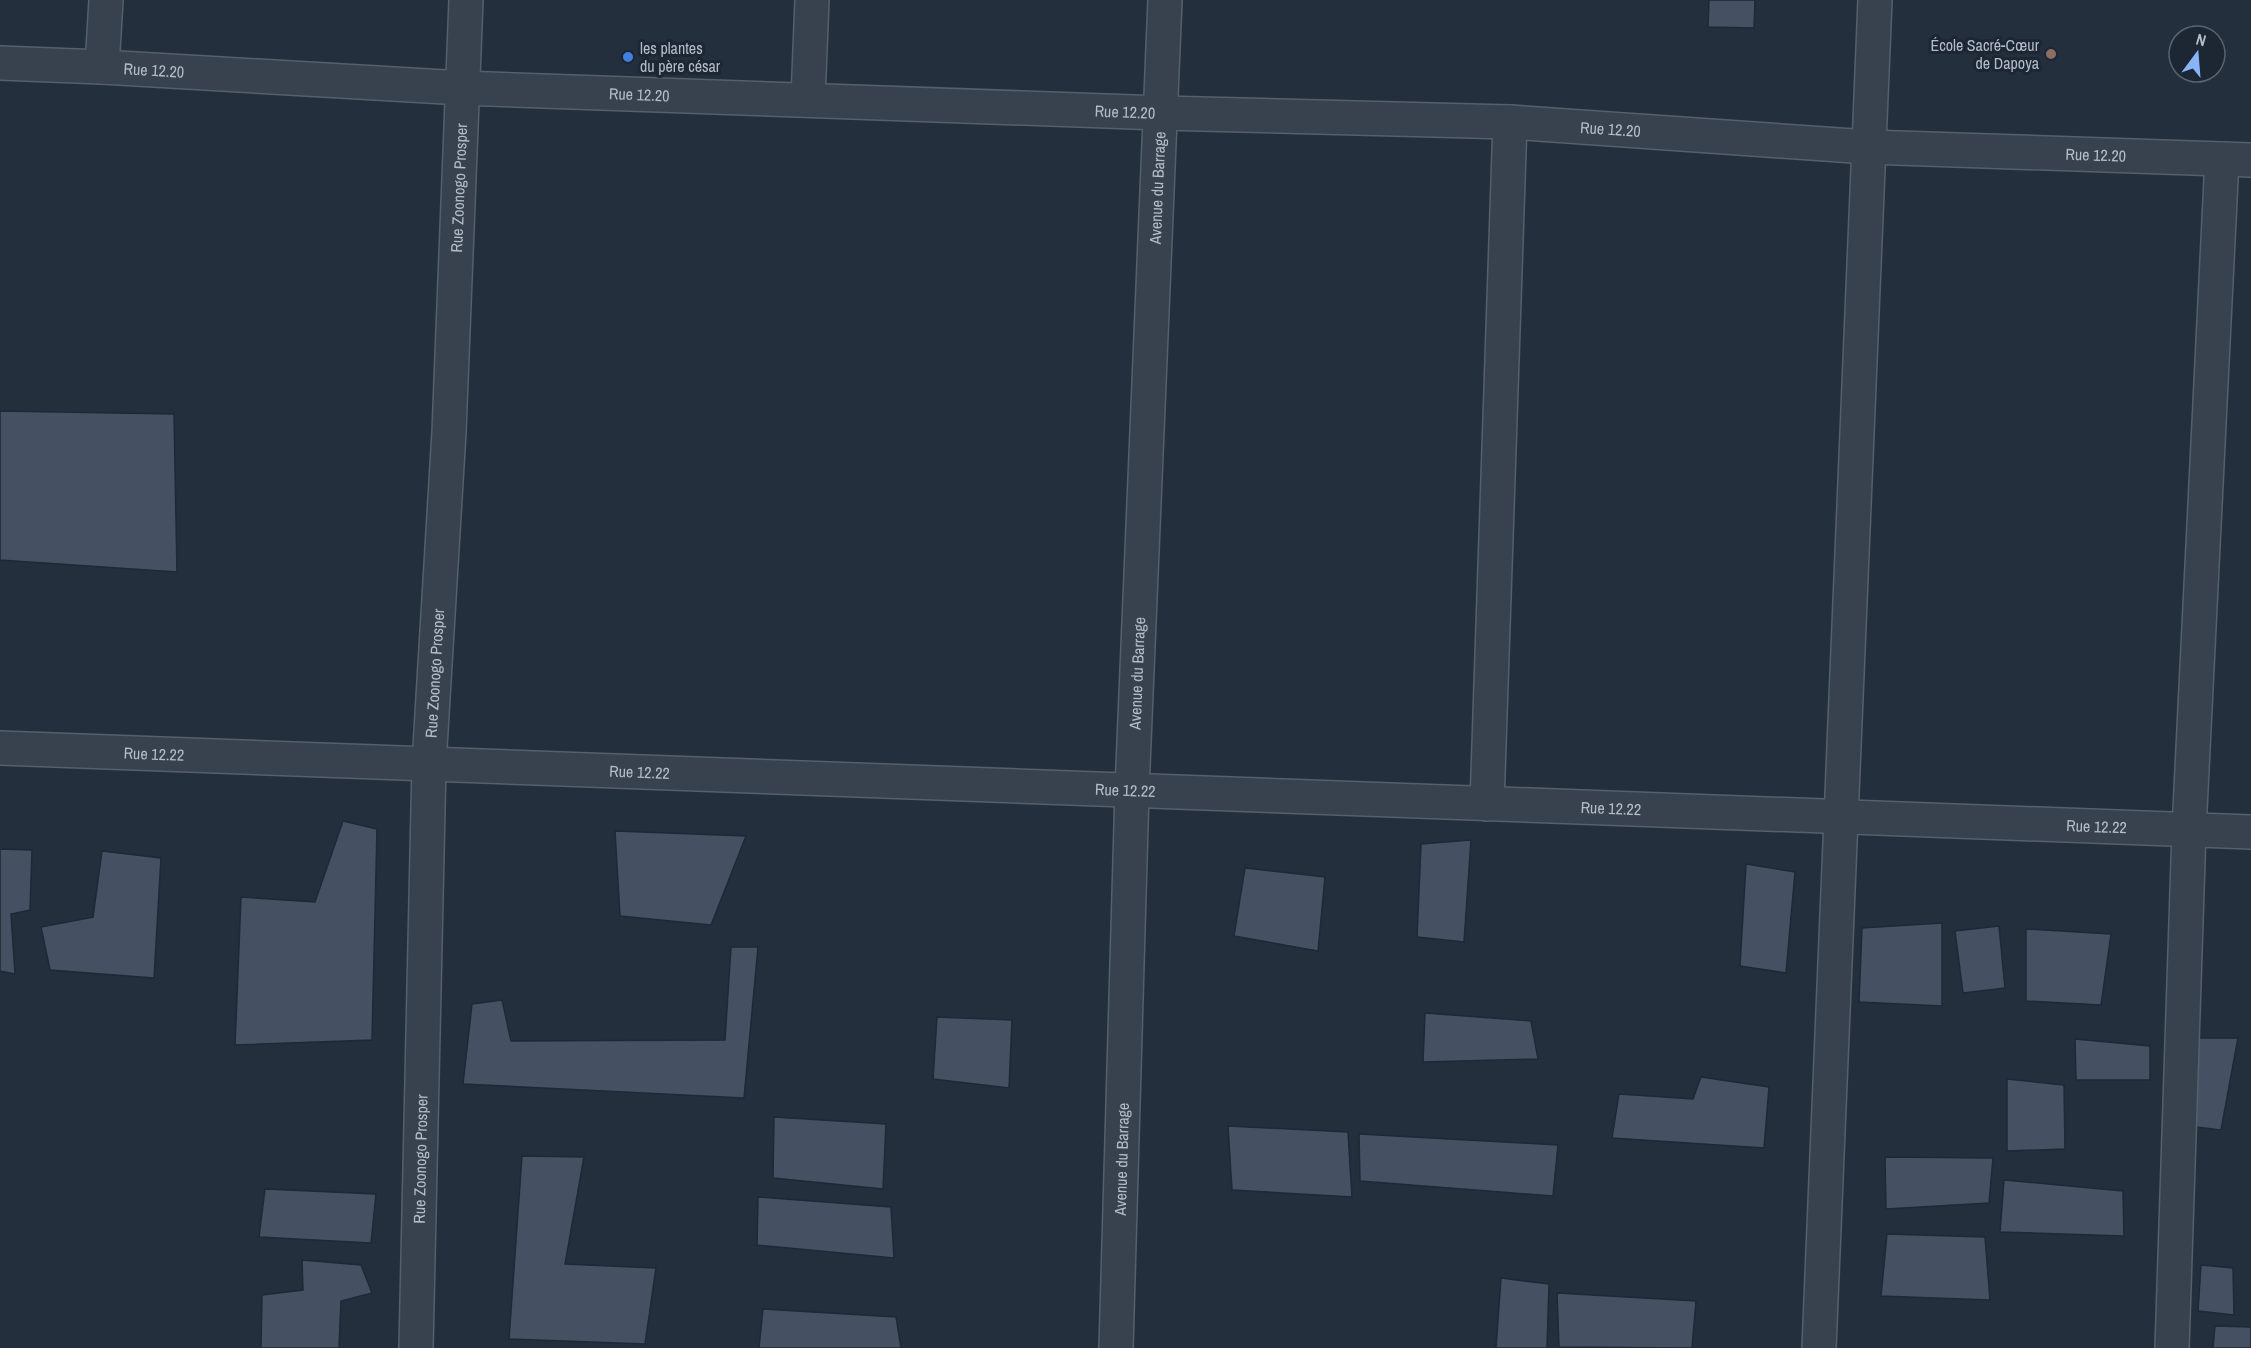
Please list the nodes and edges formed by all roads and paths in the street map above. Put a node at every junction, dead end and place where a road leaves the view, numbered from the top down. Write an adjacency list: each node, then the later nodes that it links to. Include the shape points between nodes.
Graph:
1 (106, 0): 7 (street)
2 (466, 0): 8 (street, Rue Zoonogo Prosper)
3 (812, 0): 9 (street)
4 (1165, 0): 10 (street, Avenue du Barrage)
5 (1875, 0): 12 (street)
6 (0, 63): 7 (street, Rue 12.20)
7 (102, 67): 8 (street, Rue 12.20)
8 (462, 88): 9 (street, Rue 12.20); 15 (street, Rue Zoonogo Prosper, via 449,432)
9 (808, 99): 10 (street, Rue 12.20)
10 (1161, 113): 11 (street, Rue 12.20); 16 (street, Avenue du Barrage)
11 (1510, 122): 12 (street, Rue 12.20); 17 (street)
12 (1868, 147): 13 (street, Rue 12.20); 18 (street)
13 (2236, 160): 19 (street)
14 (0, 748): 15 (street, Rue 12.22)
15 (429, 764): 16 (street, Rue 12.22); 21 (street, Rue Zoonogo Prosper)
16 (1132, 790): 17 (street, Rue 12.22); 22 (street, Avenue du Barrage)
17 (1487, 804): 18 (street, Rue 12.22)
18 (1840, 817): 19 (street, Rue 12.22); 23 (street)
19 (2189, 830): 20 (street, Rue 12.22); 24 (street)
20 (2251, 832)
21 (416, 1348)
22 (1116, 1348)
23 (1819, 1348)
24 (2172, 1348)

